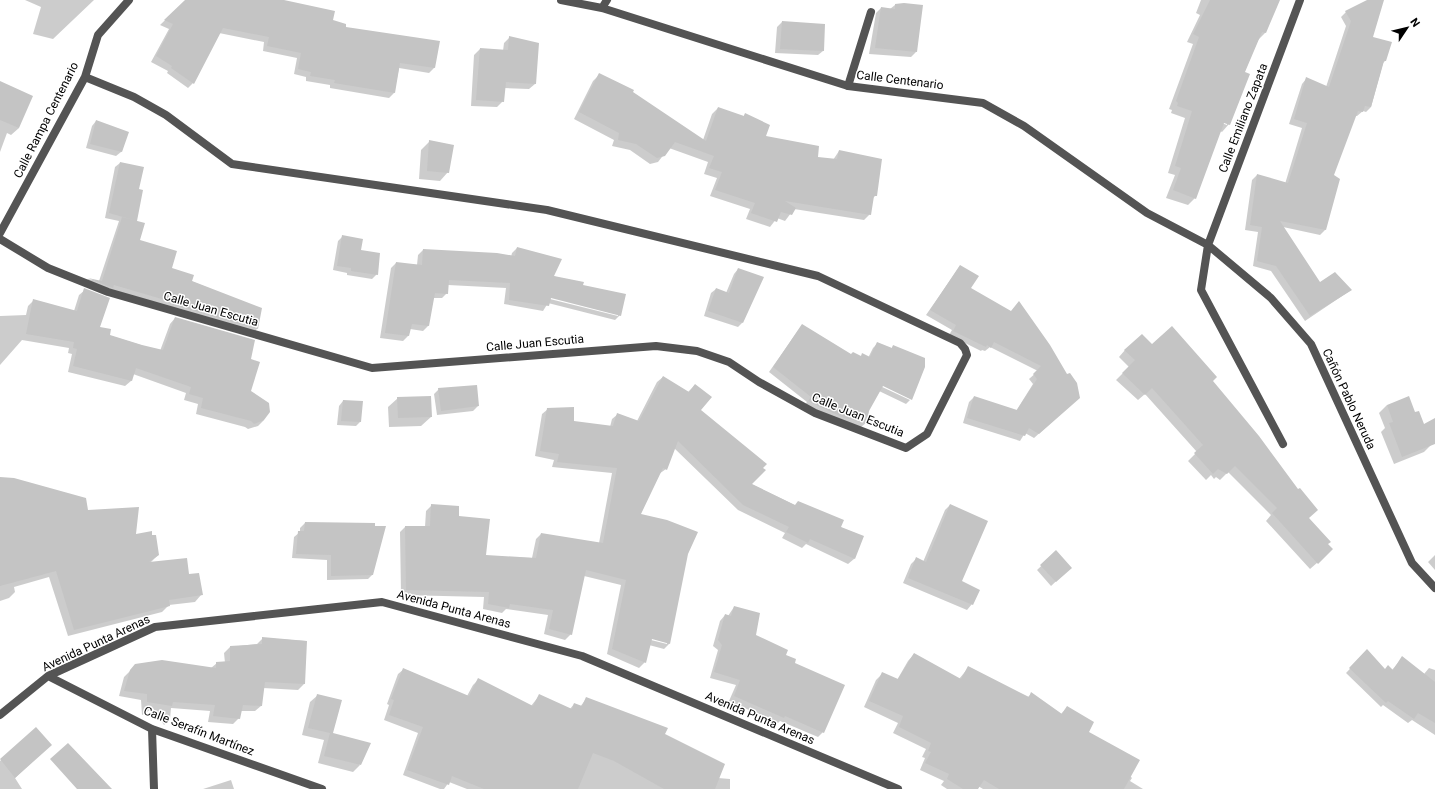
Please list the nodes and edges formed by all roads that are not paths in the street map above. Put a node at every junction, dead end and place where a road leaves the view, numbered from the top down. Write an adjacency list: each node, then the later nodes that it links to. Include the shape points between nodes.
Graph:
1 (129, 0): 7 (street, Calle Rampa Centenario, via 98,35)
2 (561, 0): 5 (street, Calle Centenario)
3 (607, 0): 5 (street)
4 (1300, 0): 11 (street, Calle Emiliano Zapata)
5 (602, 8): 8 (street, Calle Centenario)
6 (871, 12): 8 (street)
7 (85, 77): 9 (street, Calle Rampa Centenario); 10 (street, Calle Juan Escutia, via 134,97 166,114 232,164 547,210 818,276 960,343 967,355 927,434 906,448 815,413 759,382 730,362 697,351 656,346 372,368 108,292 48,268)
8 (848, 86): 11 (street, Calle Centenario, via 983,103 1024,126 1147,213)
9 (0, 233)
10 (0, 238)
11 (1208, 245): 12 (street, Calle Emiliano Zapata, via 1201,290); 13 (street, Cañón Pablo Neruda, via 1272,298 1311,344 1412,563)
12 (1283, 444)
13 (1435, 588)
14 (48, 676): 15 (street, Avenida Punta Arenas); 16 (street, Calle Serafín Martínez); 19 (street, Avenida Punta Arenas, via 155,626 382,602 582,656)
15 (0, 715)
16 (152, 728): 17 (street); 18 (street, Calle Serafín Martínez)
17 (154, 789)
18 (322, 789)
19 (898, 789)

